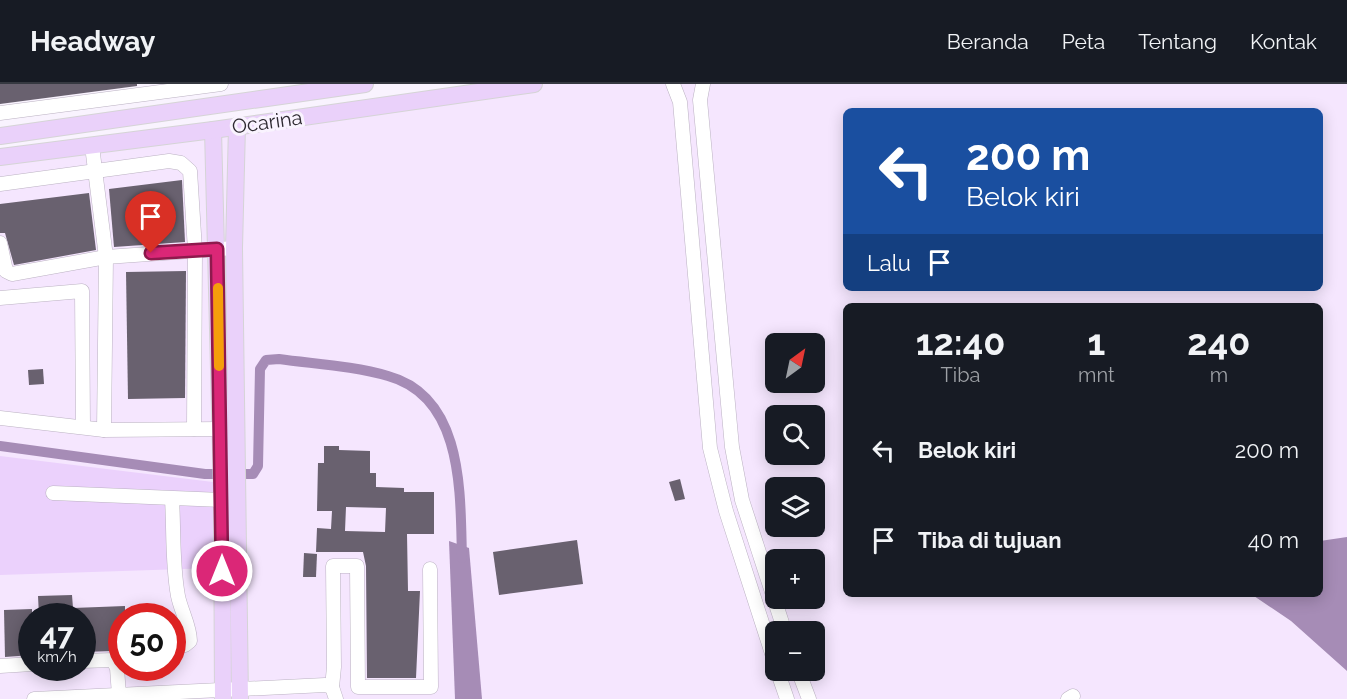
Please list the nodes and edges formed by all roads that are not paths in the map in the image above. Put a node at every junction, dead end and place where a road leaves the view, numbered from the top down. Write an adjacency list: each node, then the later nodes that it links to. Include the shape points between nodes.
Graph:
1 (221, 84): 6 (street)
2 (365, 84): 8 (main road, Ocarina)
3 (534, 84): 9 (main road, Ocarina)
4 (673, 84): 35 (street, via 680,102 710,448)
5 (703, 84): 33 (street, via 700,100 732,447 742,500)
6 (166, 88): 7 (street); 8 (street)
7 (0, 113)
8 (172, 113): 11 (main road, Ocarina)
9 (237, 126): 10 (main road, Ocarina); 19 (main road)
10 (213, 130): 13 (main road, Ocarina); 19 (main road)
11 (41, 131): 12 (main road, Ocarina); 14 (main road)
12 (0, 136)
13 (92, 146): 14 (main road, Ocarina); 16 (street)
14 (44, 151): 15 (main road, Ocarina)
15 (0, 157)
16 (94, 171): 17 (street); 20 (street, via 169,161 190,171); 21 (street)
17 (0, 184)
18 (0, 243): 21 (street, via 3,265 12,274)
19 (225, 248): 20 (street); 26 (main road); 28 (main road)
20 (195, 250): 21 (street); 25 (street)
21 (106, 257): 27 (street)
22 (0, 298): 24 (street, via 82,291)
23 (0, 418): 24 (street)
24 (83, 428): 27 (street)
25 (194, 429): 26 (street); 27 (street)
26 (221, 429): 28 (main road)
27 (104, 430)
28 (229, 455): 30 (main road)
29 (53, 493): 31 (street)
30 (226, 493): 31 (street); 49 (main road)
31 (172, 499): 36 (street, via 172,554)
32 (430, 569): 44 (street, via 430,687 358,687)
33 (765, 571)
34 (765, 574): 35 (street)
35 (748, 580): 38 (street)
36 (180, 603)
37 (186, 622): 39 (street, via 190,634)
38 (765, 632)
39 (186, 644)
40 (96, 661): 48 (street, via 113,660)
41 (18, 665): 42 (street)
42 (0, 666)
43 (334, 667): 44 (street); 44 (street, via 333,566 357,566); 47 (street)
44 (358, 667)
45 (781, 681): 52 (street)
46 (802, 681): 53 (street)
47 (334, 693): 49 (street, via 325,685)
48 (119, 695): 49 (street); 50 (street)
49 (231, 695): 51 (street)
50 (34, 699)
51 (204, 699)
52 (787, 699)
53 (808, 699)

